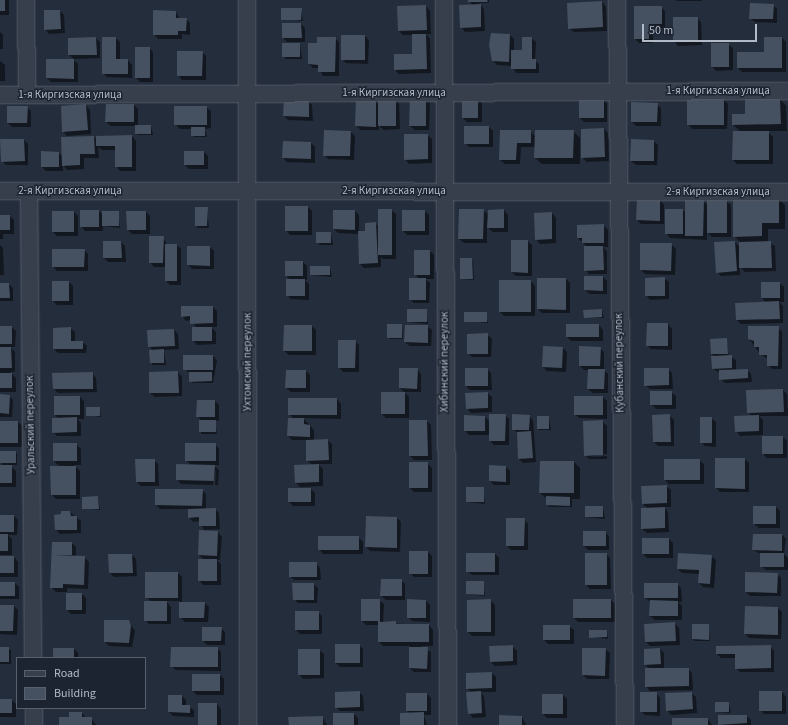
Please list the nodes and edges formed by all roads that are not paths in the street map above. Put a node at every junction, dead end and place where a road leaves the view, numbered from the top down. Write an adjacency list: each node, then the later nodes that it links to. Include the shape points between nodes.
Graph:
1 (26, 0): 10 (street)
2 (247, 0): 8 (street, Ухтомский переулок)
3 (444, 0): 7 (street, Хибинский переулок)
4 (617, 0): 6 (street, Кубанский переулок)
5 (788, 91): 6 (street, 1-я Киргизская улица)
6 (617, 92): 7 (street, 1-я Киргизская улица); 15 (street, Кубанский переулок)
7 (444, 93): 8 (street, 1-я Киргизская улица); 14 (street, Хибинский переулок)
8 (247, 94): 10 (street, 1-я Киргизская улица); 13 (street, Ухтомский переулок)
9 (0, 95): 10 (street, 1-я Киргизская улица)
10 (27, 95)
11 (0, 191): 12 (street, 2-я Киргизская улица)
12 (29, 191): 13 (street, 2-я Киргизская улица); 17 (street, Уральский переулок)
13 (248, 191): 14 (street, 2-я Киргизская улица); 20 (street, Ухтомский переулок)
14 (444, 192): 15 (street, 2-я Киргизская улица); 21 (street, Хибинский переулок)
15 (618, 192): 16 (street, 2-я Киргизская улица); 22 (street, Кубанский переулок)
16 (788, 192)
17 (33, 657)
18 (34, 709): 19 (street)
19 (34, 725)
20 (248, 725)
21 (448, 725)
22 (625, 725)

